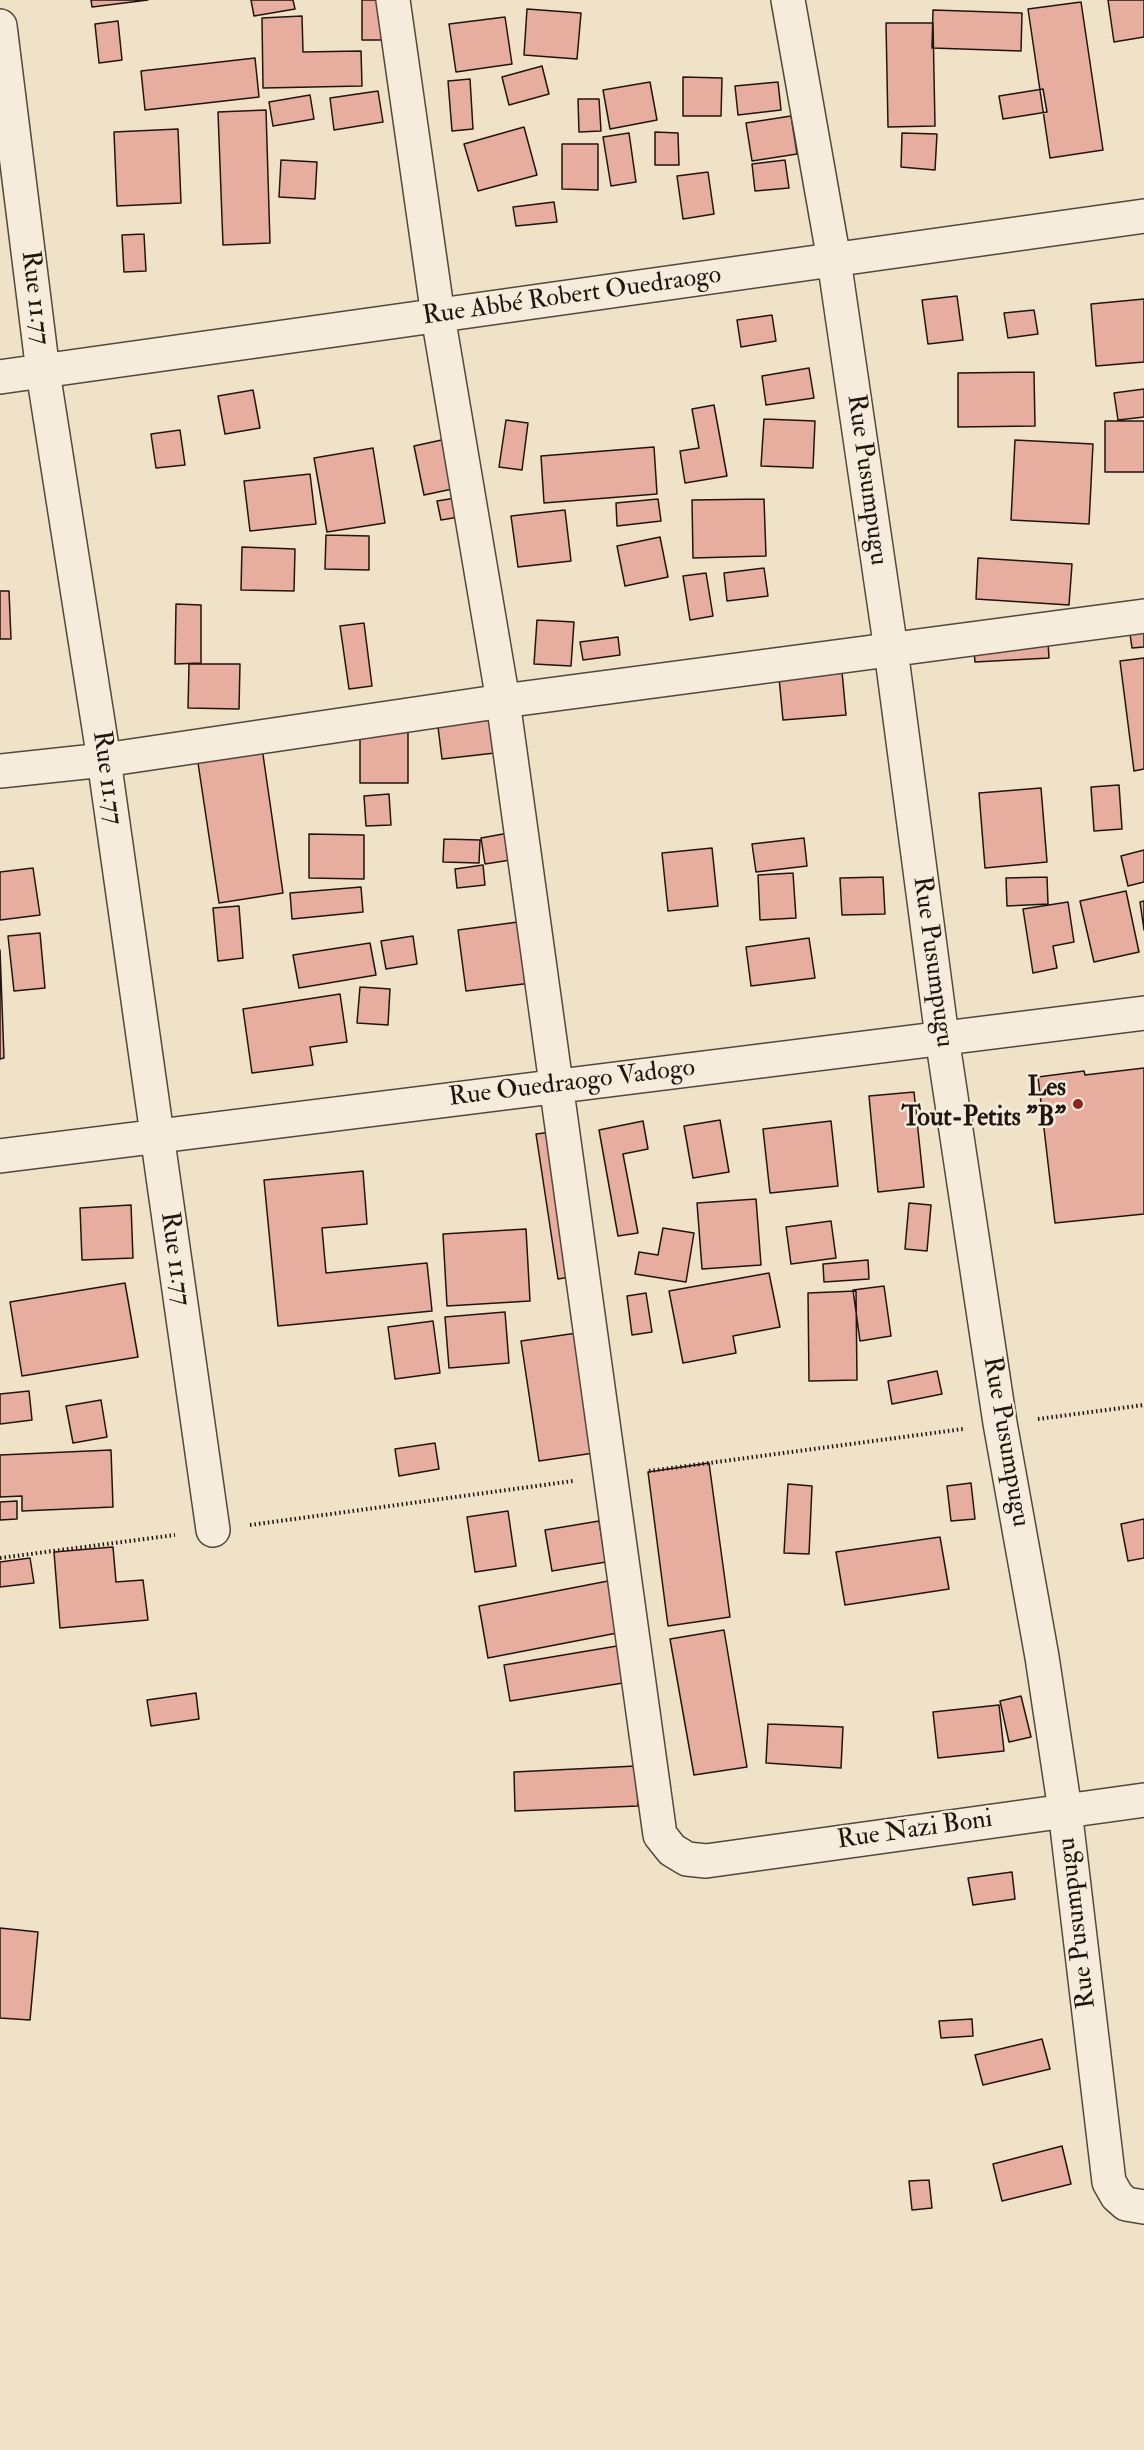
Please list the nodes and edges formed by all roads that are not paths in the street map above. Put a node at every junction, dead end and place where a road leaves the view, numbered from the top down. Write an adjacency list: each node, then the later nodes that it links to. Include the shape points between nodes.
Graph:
1 (393, 0): 6 (street)
2 (788, 0): 5 (street, Rue Pusumpugu)
3 (0, 26): 7 (street, Rue 11.77)
4 (1144, 216): 5 (street, Rue Abbé Robert Ouedraogo)
5 (834, 260): 6 (street, Rue Abbé Robert Ouedraogo); 10 (street, Rue Pusumpugu)
6 (438, 316): 7 (street, Rue Abbé Robert Ouedraogo); 11 (street)
7 (43, 372): 8 (street, Rue Abbé Robert Ouedraogo); 12 (street, Rue 11.77)
8 (0, 378)
9 (1144, 616): 10 (street)
10 (891, 650): 11 (street); 15 (street, Rue Pusumpugu)
11 (503, 701): 12 (street); 16 (street)
12 (104, 760): 13 (street); 17 (street, Rue 11.77)
13 (0, 771)
14 (1144, 1013): 15 (street, Rue Ouedraogo Vadogo)
15 (942, 1037): 16 (street, Rue Ouedraogo Vadogo); 21 (street, Rue Pusumpugu, via 1000,1423)
16 (556, 1086): 17 (street, Rue Ouedraogo Vadogo); 21 (street, Rue Nazi Boni, via 660,1835 672,1850 687,1858 706,1860)
17 (157, 1138): 18 (street, Rue Ouedraogo Vadogo); 19 (street, Rue 11.77)
18 (0, 1156)
19 (213, 1530)
20 (1144, 1800): 21 (street, Rue Nazi Boni)
21 (1065, 1810): 22 (street, Rue Pusumpugu, via 1109,2182 1117,2196)
22 (1135, 2205)

